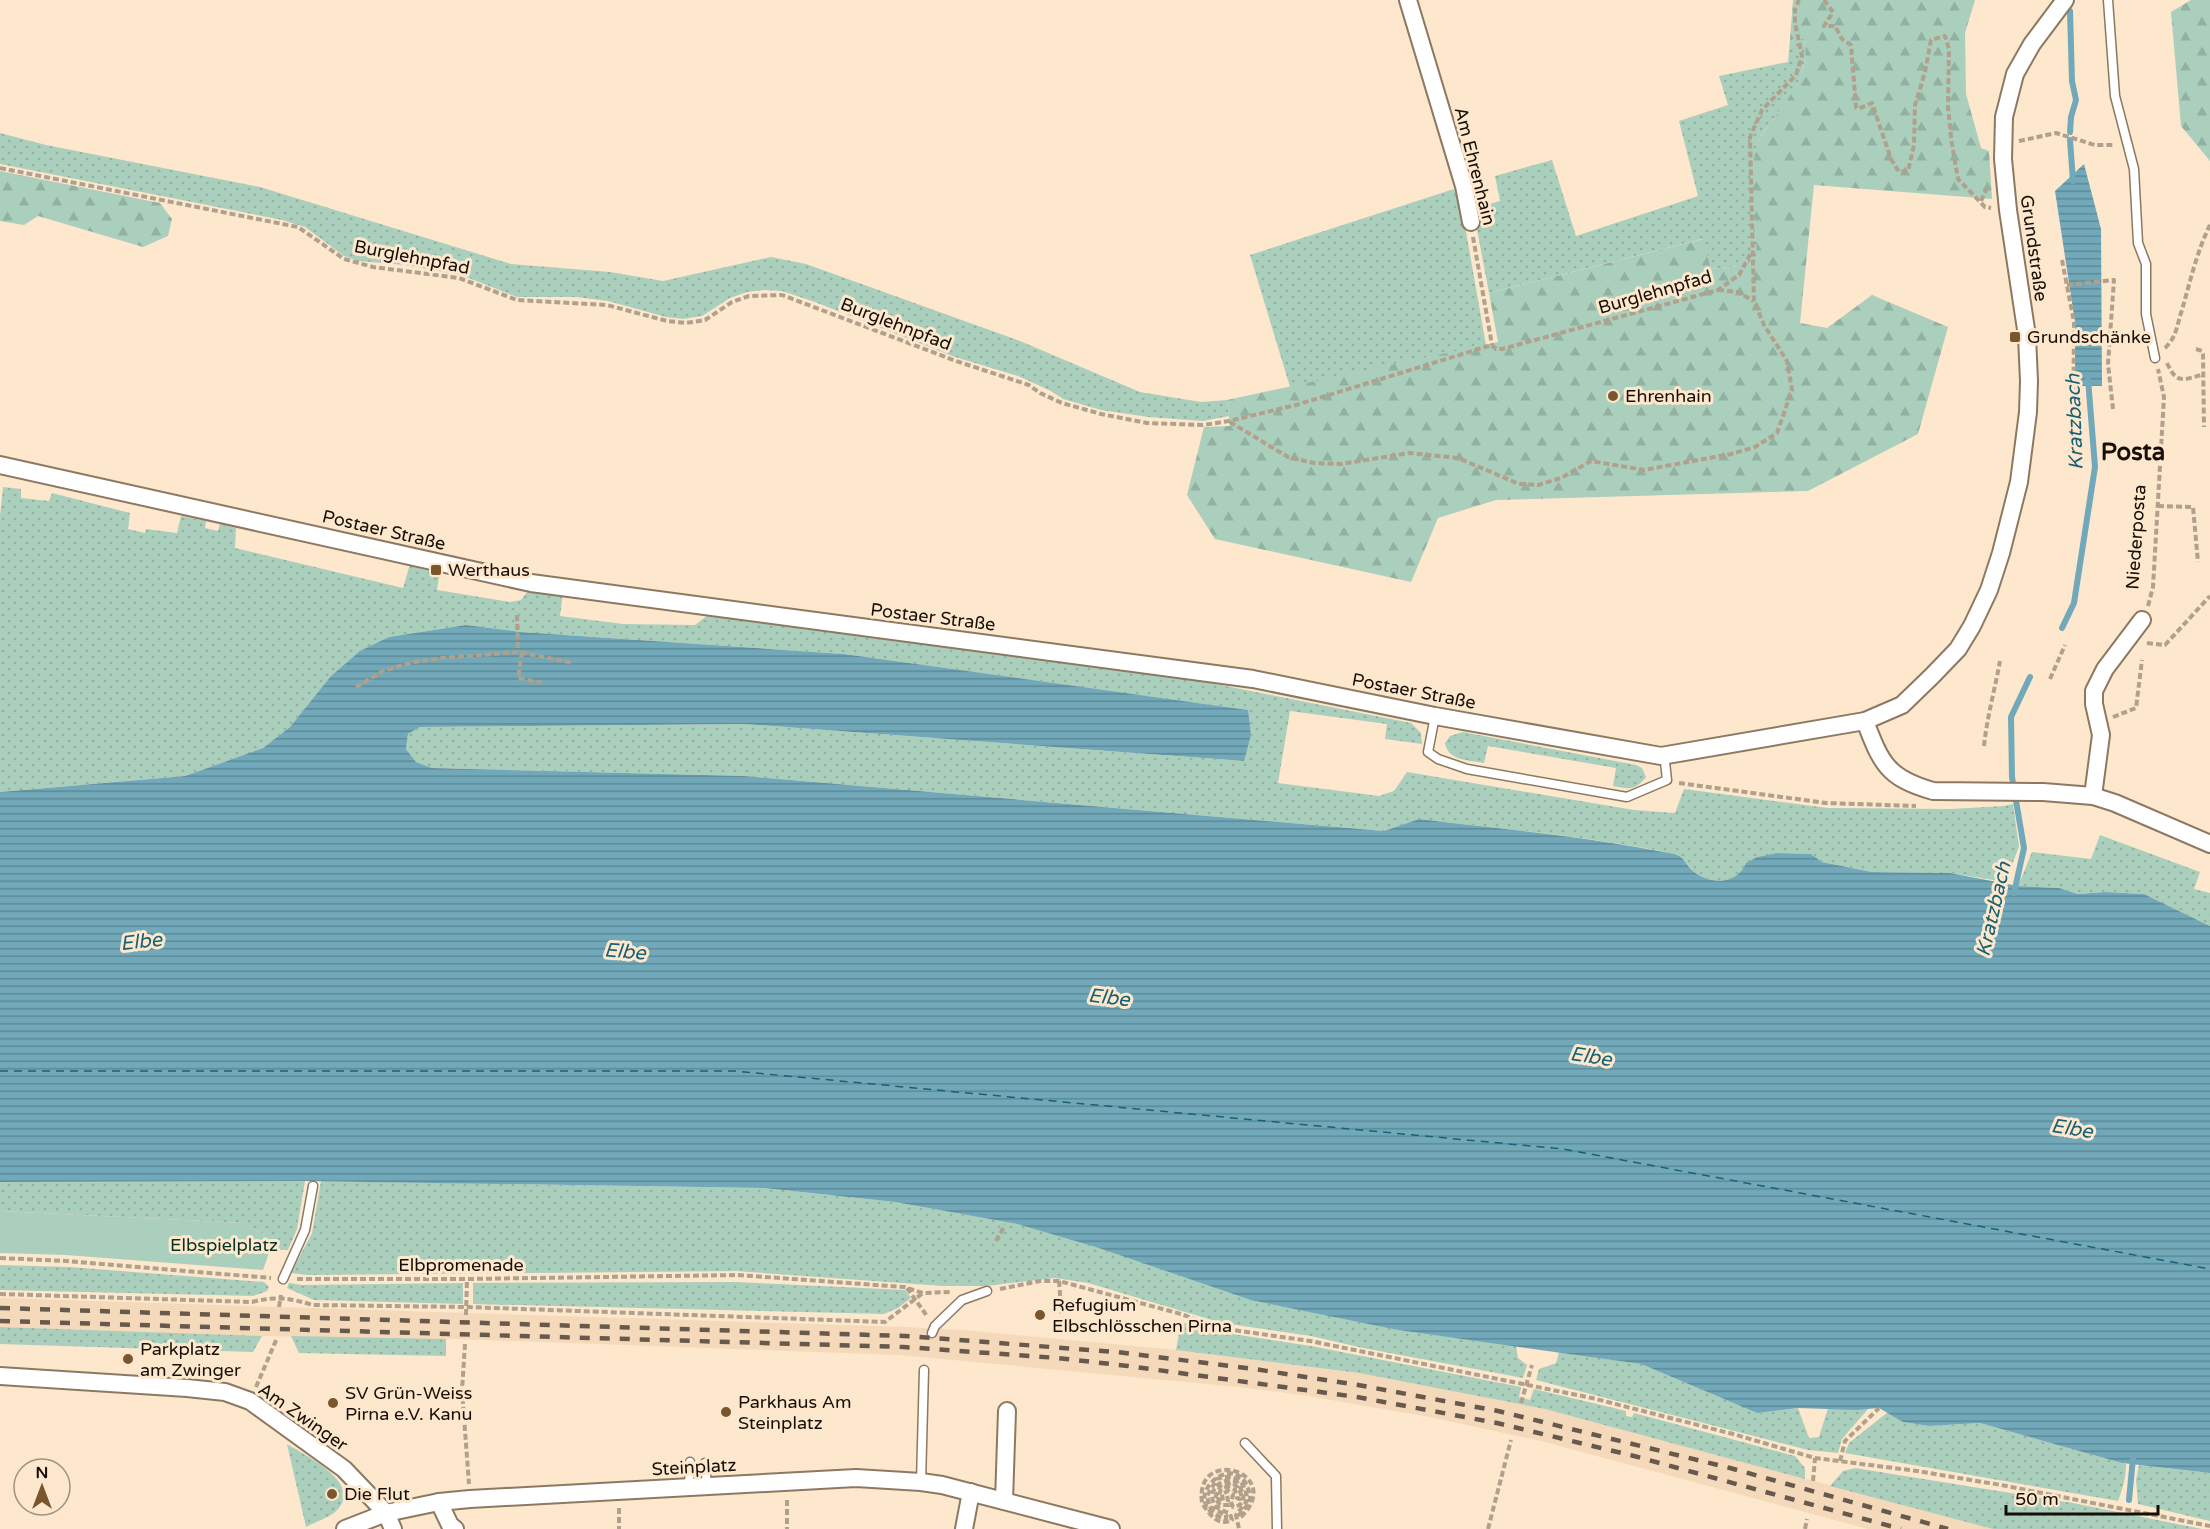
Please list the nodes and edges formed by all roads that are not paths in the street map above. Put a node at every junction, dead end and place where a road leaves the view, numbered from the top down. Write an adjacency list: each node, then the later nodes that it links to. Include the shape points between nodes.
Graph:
1 (1408, 0): 4 (street, Am Ehrenhain, via 1464,186)
2 (2065, 0): 8 (street, Grundstraße, via 2015,74 2004,117 2008,210 2027,336 2028,412 2019,482 2001,553 1989,590)
3 (2108, 0): 5 (lane, via 2115,96 2134,169 2138,243 2146,264 2146,314)
4 (1471, 222)
5 (2159, 354)
6 (0, 465): 9 (street, Postaer Straße, via 531,583 1194,670)
7 (2142, 620): 12 (street, via 2105,669 2094,691 2101,735)
8 (1958, 649): 10 (street, Postaer Straße, via 1902,705)
9 (1435, 716): 11 (street, Postaer Straße); 11 (lane, via 1428,752 1467,769 1627,797 1667,780 1665,762)
10 (1865, 721): 11 (street, Postaer Straße); 12 (street, via 1880,759 1915,786 1933,791)
11 (1660, 756)
12 (2093, 796): 13 (street)
13 (2210, 844)
14 (313, 1186): 15 (lane, via 305,1230)
15 (283, 1279)
16 (987, 1291): 17 (lane, via 963,1300)
17 (933, 1330)
18 (924, 1370): 24 (lane)
19 (0, 1376): 30 (street, Am Zwinger, via 225,1392 250,1401 344,1469)
20 (1007, 1411): 28 (street)
21 (1245, 1443): 36 (lane, via 1276,1476)
22 (690, 1462): 26 (lane)
23 (705, 1463): 25 (lane)
24 (921, 1482): 25 (street, Steinplatz, via 856,1478); 27 (street, Steinplatz)
25 (707, 1486): 26 (street, Steinplatz)
26 (689, 1487): 29 (street, Steinplatz)
27 (971, 1492): 28 (street, Steinplatz); 34 (street)
28 (1004, 1501): 35 (street, Steinplatz)
29 (439, 1502): 30 (street, Steinplatz); 33 (street)
30 (386, 1513): 31 (street, Steinplatz); 32 (street)
31 (345, 1529)
32 (393, 1529)
33 (455, 1529)
34 (964, 1529)
35 (1111, 1529)
36 (1277, 1529)

